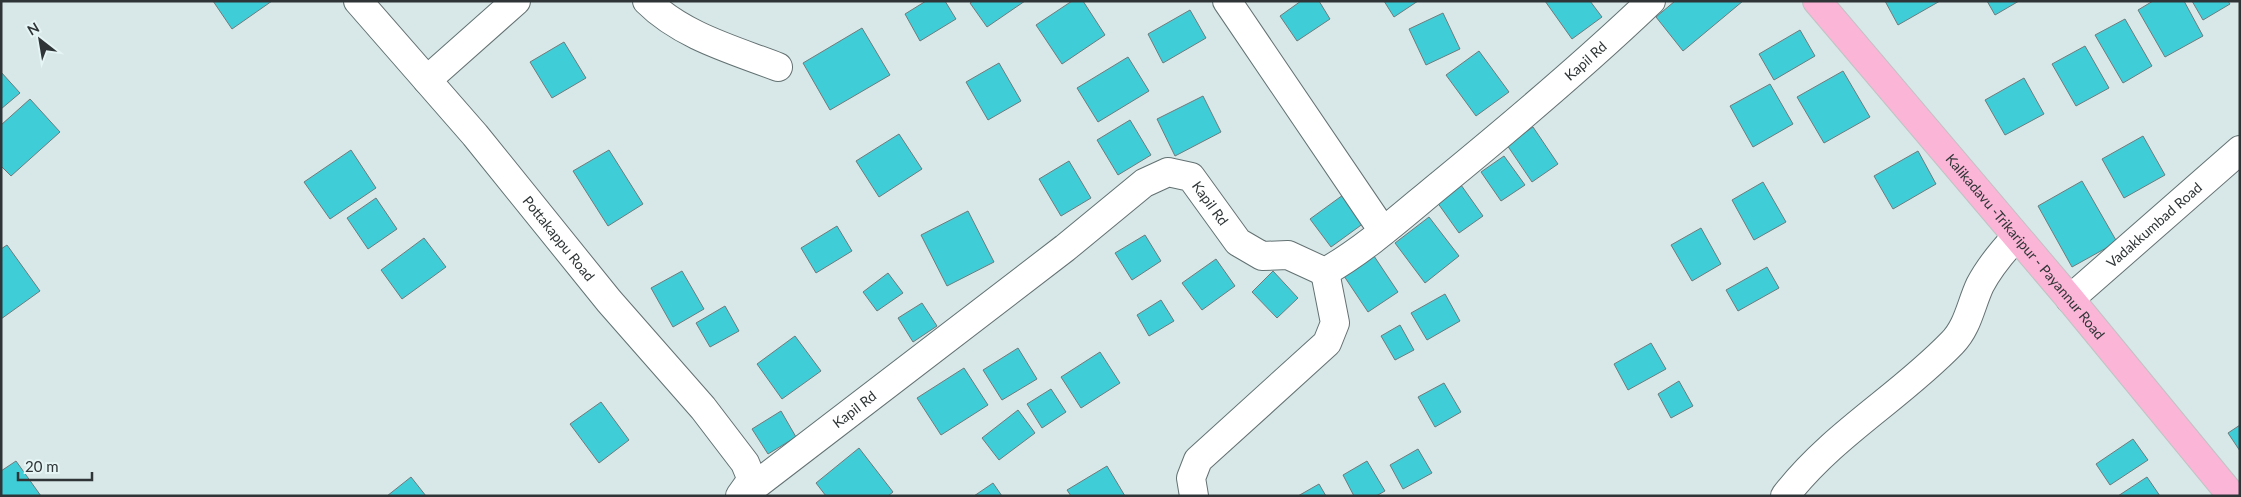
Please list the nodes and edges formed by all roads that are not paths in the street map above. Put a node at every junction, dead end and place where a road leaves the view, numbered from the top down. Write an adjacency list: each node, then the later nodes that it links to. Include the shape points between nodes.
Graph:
1 (358, 1): 8 (street, Pottakappu Road)
2 (516, 1): 8 (street)
3 (647, 1): 7 (street, via 697,36)
4 (1227, 1): 10 (street)
5 (1651, 1): 10 (street, Kapil Rd, via 1583,66)
6 (1817, 1): 11 (main road, Kalikadavu -Trikaripur - Payannur Road)
7 (778, 67)
8 (427, 80): 14 (street, Pottakappu Road, via 609,301 703,408 745,462)
9 (2240, 150): 13 (street, Vadakkumbad Road)
10 (1383, 231): 12 (street, Kapil Rd)
11 (2016, 237): 13 (main road, Kalikadavu -Trikaripur - Payannur Road); 16 (street, via 1996,259 1954,341 1906,386 1823,452)
12 (1324, 272): 14 (street, Kapil Rd, via 1288,255 1262,256 1238,242 1191,176 1168,172 1144,183); 15 (street, via 1336,323 1328,343 1198,460 1191,478)
13 (2070, 299): 17 (main road, Kalikadavu -Trikaripur - Payannur Road)
14 (752, 490)
15 (1194, 496)
16 (1784, 496)
17 (2232, 496)

